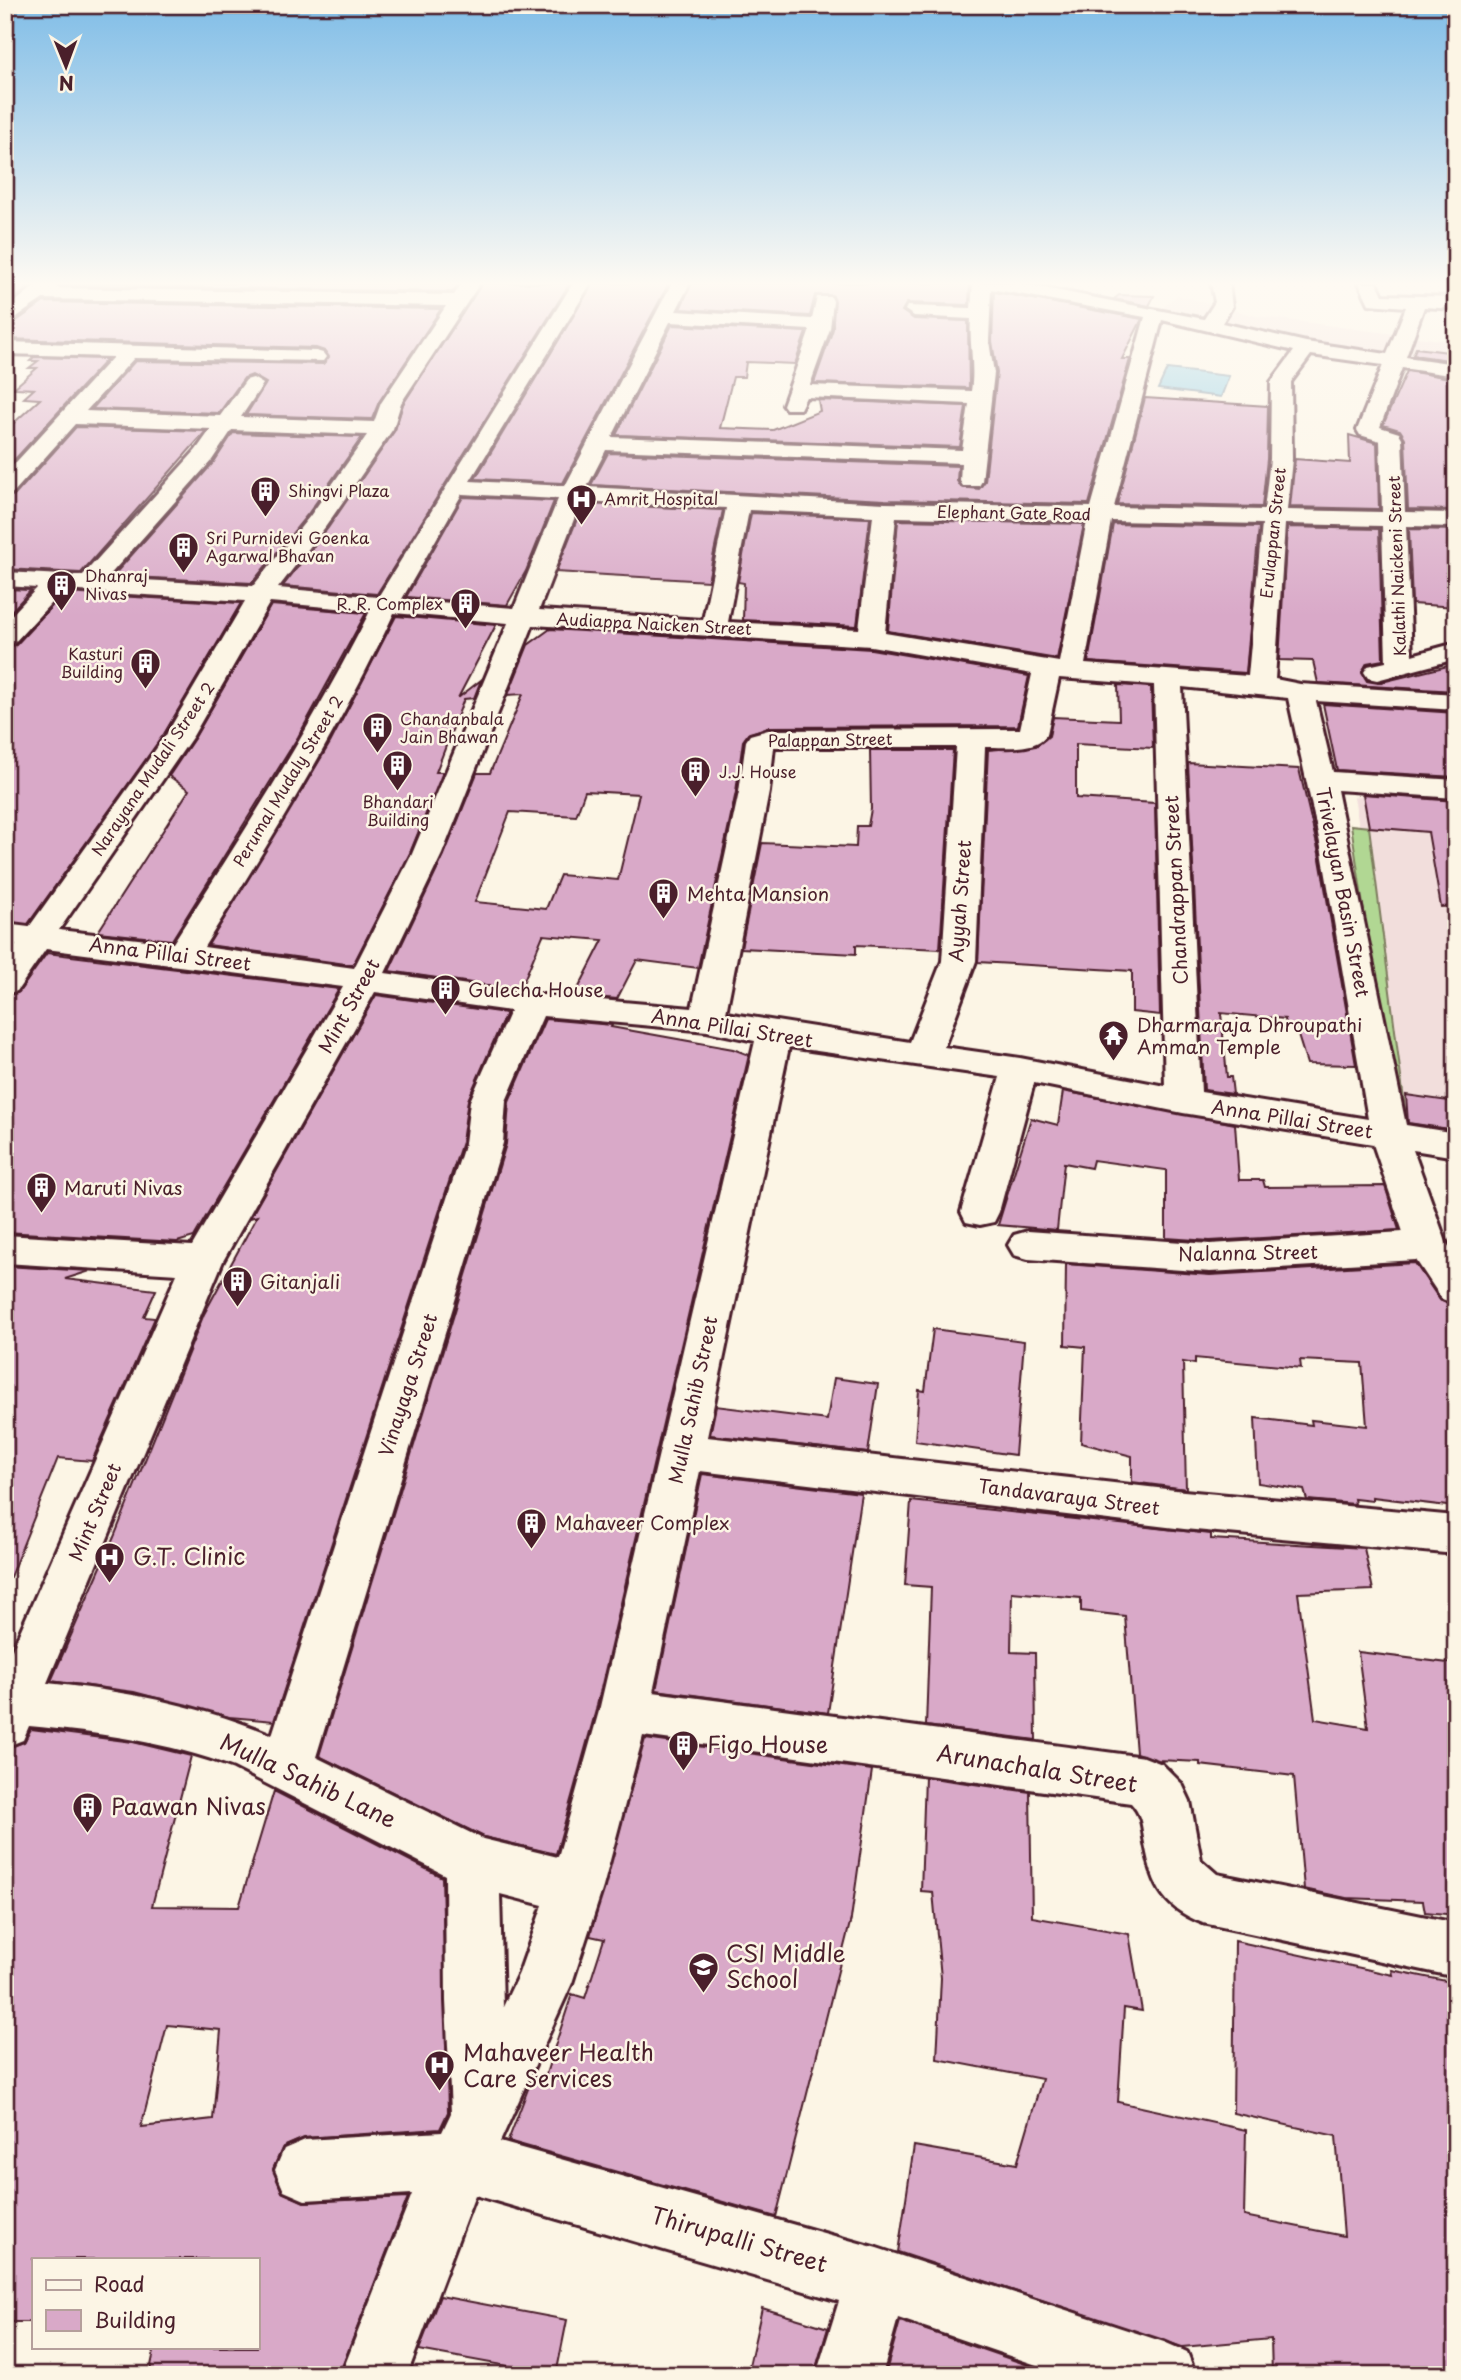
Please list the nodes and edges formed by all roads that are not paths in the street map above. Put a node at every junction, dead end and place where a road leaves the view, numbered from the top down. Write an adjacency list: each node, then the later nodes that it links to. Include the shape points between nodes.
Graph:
1 (90, 394): 12 (street)
2 (246, 394): 15 (street)
3 (397, 394): 16 (street, Narayana Mudali Street 2)
4 (513, 394): 20 (street, Perumal Mudaly Street 2)
5 (623, 394): 13 (street, Mint Street)
6 (796, 394): 11 (street, via 795,398)
7 (981, 394): 11 (street)
8 (1132, 394): 26 (street)
9 (1282, 394): 27 (street, Erulappan Street)
10 (1382, 394): 28 (street, Kalathi Naickeni Street, via 1368,430 1391,438)
11 (980, 398): 19 (street)
12 (70, 417): 15 (street); 21 (street)
13 (610, 419): 14 (street); 18 (street, Mint Street)
14 (637, 421)
15 (225, 424): 16 (street); 32 (street, via 204,455)
16 (382, 429): 33 (street, Narayana Mudali Street 2)
17 (813, 430): 19 (street)
18 (599, 443): 19 (street); 22 (street, Mint Street)
19 (974, 448): 25 (street)
20 (455, 487): 22 (street, Elephant Gate Road); 34 (street, Perumal Mudaly Street 2)
21 (5, 488)
22 (572, 494): 23 (street, Elephant Gate Road); 35 (street, Mint Street)
23 (738, 505): 24 (street, Elephant Gate Road); 36 (street)
24 (885, 510): 25 (street, Elephant Gate Road); 38 (street)
25 (971, 511): 26 (street, Elephant Gate Road)
26 (1100, 514): 27 (street, Elephant Gate Road); 41 (street)
27 (1274, 516): 28 (street, Elephant Gate Road); 43 (street, Erulappan Street)
28 (1393, 519): 29 (street, Elephant Gate Road); 40 (street, Kalathi Naickeni Street)
29 (1456, 520)
30 (5, 579): 31 (street, Audiappa Naicken Street)
31 (57, 582): 32 (street, Audiappa Naicken Street); 37 (street)
32 (89, 583): 33 (street, Audiappa Naicken Street)
33 (260, 594): 34 (street, Audiappa Naicken Street); 49 (street, Narayana Mudali Street 2, via 255,610 179,736)
34 (386, 604): 35 (street, Audiappa Naicken Street); 50 (street, Perumal Mudaly Street 2, via 344,690)
35 (524, 617): 36 (street, Audiappa Naicken Street); 51 (street, Mint Street, via 455,790)
36 (714, 627): 38 (street, Audiappa Naicken Street)
37 (5, 637)
38 (871, 638): 41 (street, Audiappa Naicken Street)
39 (1456, 652): 40 (street)
40 (1399, 666): 44 (street)
41 (1059, 668): 42 (street, Audiappa Naicken Street); 46 (street, Palappan Street, via 1033,734)
42 (1168, 680): 43 (street, Audiappa Naicken Street); 58 (street, Chandrappan Street)
43 (1261, 685): 44 (street, Audiappa Naicken Street)
44 (1300, 692): 45 (street, Audiappa Naicken Street); 47 (street, Trivelayan Basin Street)
45 (1456, 702)
46 (971, 740): 54 (street, Palappan Street, via 760,741 754,792); 56 (street, Ayyah Street, via 959,961)
47 (1321, 780): 48 (street); 59 (street, Trivelayan Basin Street)
48 (1456, 789)
49 (22, 937): 50 (street, Anna Pillai Street); 52 (street, Narayana Mudali Street 2)
50 (183, 954): 51 (street, Anna Pillai Street)
51 (365, 979): 53 (street, Anna Pillai Street); 65 (street, Mint Street)
52 (5, 984)
53 (531, 1004): 54 (street, Anna Pillai Street); 71 (street, Vinayaga Street, via 488,1101 484,1143)
54 (707, 1020): 55 (street, Anna Pillai Street)
55 (774, 1034): 56 (street, Anna Pillai Street); 67 (street, Mulla Sahib Street)
56 (922, 1057): 57 (street, Anna Pillai Street)
57 (1020, 1069): 58 (street, Anna Pillai Street); 61 (street)
58 (1183, 1101): 59 (street, Anna Pillai Street)
59 (1389, 1135): 60 (street, Anna Pillai Street); 63 (street, Trivelayan Basin Street)
60 (1456, 1145)
61 (980, 1212)
62 (1028, 1245): 63 (street, Nalanna Street, via 1210,1258)
63 (1427, 1245): 66 (street, Trivelayan Basin Street)
64 (5, 1248): 65 (street)
65 (203, 1261): 70 (street, Mint Street)
66 (1456, 1289)
67 (683, 1452): 68 (street, Tandavaraya Street, via 1184,1510); 69 (street, Mulla Sahib Street)
68 (1456, 1535)
69 (624, 1711): 73 (street, Mulla Sahib Street); 74 (street, Arunachala Street, via 1144,1781 1164,1801 1177,1873 1203,1898)
70 (9, 1713): 71 (street, Mulla Sahib Lane, via 113,1712 233,1742)
71 (287, 1768): 72 (street, Mulla Sahib Lane)
72 (472, 1861): 73 (street, Mulla Sahib Lane); 75 (street)
73 (576, 1887): 75 (street, Mulla Sahib Street, via 544,1983)
74 (1456, 1950)
75 (471, 2140): 76 (street, Thirupalli Street); 77 (street, Thirupalli Street); 78 (street, via 419,2249)
76 (305, 2169)
77 (877, 2280): 79 (street); 80 (street, Thirupalli Street)
78 (374, 2375)
79 (849, 2375)
80 (1164, 2375)

